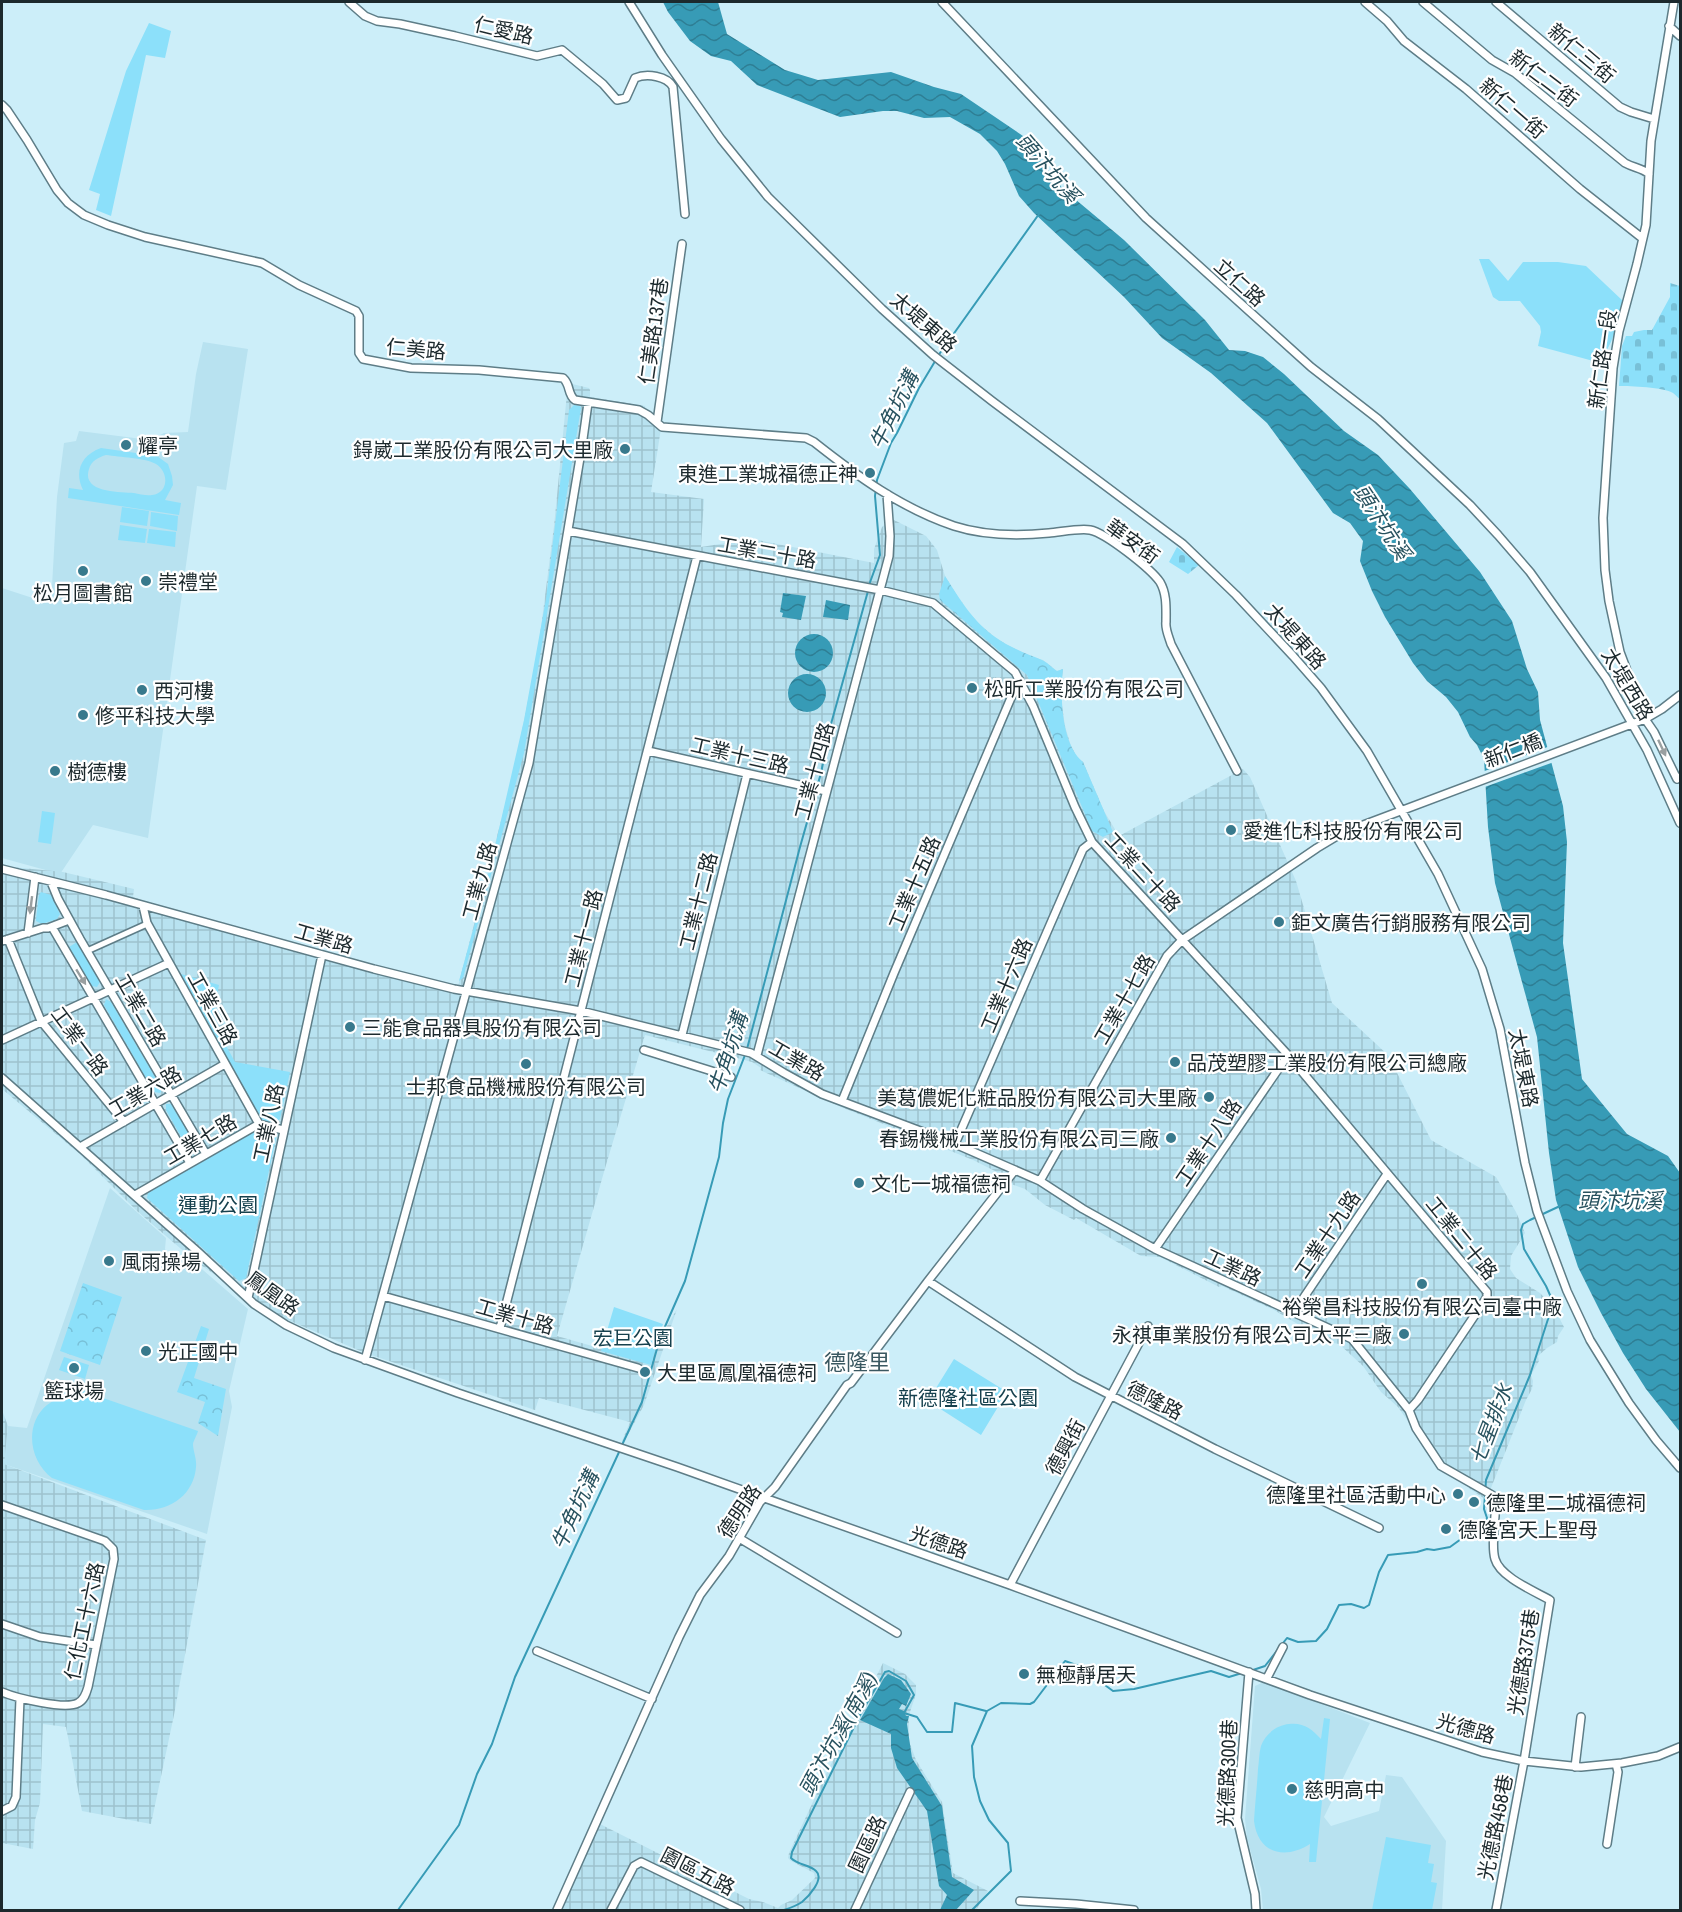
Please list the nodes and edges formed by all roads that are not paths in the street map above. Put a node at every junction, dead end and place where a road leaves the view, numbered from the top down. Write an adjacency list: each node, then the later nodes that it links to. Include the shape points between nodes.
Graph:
1 (349, 2): 13 (street, 仁愛路, via 377,21 537,56 562,50 617,100 626,98 635,78 665,78 674,89)
2 (629, 2): 33 (street, 太堤東路, via 721,139 768,197 933,355 1184,544 1321,688 1367,751)
3 (942, 2): 21 (street, 立仁路, via 1146,218 1311,368 1378,419 1470,505)
4 (1365, 2): 14 (street, 新仁一街, via 1404,41)
5 (1423, 2): 12 (street, 新仁二街, via 1625,163)
6 (1496, 2): 11 (street, 新仁三街, via 1620,106)
7 (1674, 2): 8 (street, 新仁路一段)
8 (1669, 26): 9 (street); 11 (street, 新仁路一段)
9 (1680, 36)
10 (2, 105): 16 (street, 仁美路, via 52,184 75,208 108,225 145,237 262,263 356,311 359,353 363,358 411,368 563,378 573,399)
11 (1654, 119): 12 (street, 新仁路一段)
12 (1649, 174): 14 (street, 新仁路一段)
13 (685, 214)
14 (1642, 238): 25 (street, 新仁路一段, via 1613,368 1603,518 1609,601 1620,652)
15 (682, 244): 17 (street, 仁美路137巷)
16 (588, 403): 17 (street, via 639,410); 19 (street, 工業九路)
17 (657, 422): 18 (street, 華安街, via 662,427 806,438)
18 (885, 492): 22 (street, 工業十四路, via 890,546); 28 (street, 華安街, via 938,520 979,532 1037,534 1090,530 1138,560 1163,588 1171,644)
19 (568, 531): 20 (street, 工業二十路); 50 (street, 工業九路, via 531,752)
20 (697, 556): 22 (street, 工業二十路); 27 (street, 工業十一路)
21 (1530, 572): 26 (street, 太堤西路, via 1590,653)
22 (878, 590): 23 (street, 工業二十路, via 933,603); 31 (street, 工業十四路)
23 (1019, 679): 35 (street, 工業二十路); 63 (street, 工業十五路)
24 (1680, 695): 25 (street, 新仁橋)
25 (1645, 719): 26 (street, 新仁橋); 30 (street, 太堤西路, one-way to 30)
26 (1631, 724): 32 (street, 新仁橋); 34 (street, 太堤西路)
27 (648, 751): 29 (street, 工業十三路); 52 (street, 工業十一路)
28 (1237, 771)
29 (747, 774): 31 (street, 工業十三路); 54 (street, 工業十二路)
30 (1679, 778)
31 (824, 790): 57 (street, 工業十四路)
32 (1409, 808): 33 (street, 工業十七路)
33 (1400, 810): 45 (street, 工業十七路, via 1329,840); 88 (street, 太堤東路, via 1438,874 1482,969 1500,1029 1537,1211 1567,1292 1590,1340 1629,1403)
34 (1680, 823)
35 (1092, 842): 45 (street, 工業二十路); 68 (street, 工業十六路, via 1083,849)
36 (2, 869): 37 (street, 工業路)
37 (35, 877): 38 (street, 工業路); 43 (street, one-way to 43)
38 (51, 882): 39 (street, 工業路); 40 (street, 工業二路)
39 (143, 906): 41 (street, 工業三路); 47 (street, 工業路)
40 (69, 920): 42 (street); 46 (street, 工業二路)
41 (147, 924): 46 (street); 48 (street, 工業三路)
42 (52, 927): 43 (street); 51 (street, 工業二路, one-way to 51)
43 (28, 933): 44 (street)
44 (5, 940): 53 (street, 工業一路)
45 (1182, 940): 58 (street, 工業二十路); 74 (street, 工業十七路, via 1167,956)
46 (87, 951): 49 (street, 工業二路)
47 (322, 955): 50 (street, 工業路); 67 (street, 工業八路)
48 (169, 963): 49 (street); 59 (street, 工業三路)
49 (110, 990): 51 (street); 62 (street, 工業二路)
50 (467, 991): 52 (street, 工業路); 78 (street, 工業九路)
51 (94, 998): 53 (street); 64 (street, 工業二路)
52 (581, 1011): 54 (street, 工業路); 82 (street, 工業十一路)
53 (41, 1022): 55 (street); 65 (street, 工業一路)
54 (681, 1035): 57 (street, 工業路)
55 (2, 1040)
56 (644, 1050): 60 (street)
57 (755, 1055): 63 (street, 工業路, via 804,1085)
58 (1288, 1055): 73 (street, 工業二十路); 76 (street, 工業十八路)
59 (225, 1064): 62 (street, 工業六路); 66 (street, 工業三路)
60 (731, 1077)
61 (2, 1078): 69 (street, 鳳凰路)
62 (172, 1095): 64 (street, 工業六路); 70 (street, 工業二路)
63 (842, 1101): 68 (street, 工業路)
64 (156, 1104): 65 (street, 工業六路); 71 (street, 工業二路)
65 (124, 1122): 69 (street, 工業六路)
66 (259, 1124): 67 (street, 工業七路); 70 (street, 工業七路)
67 (284, 1130): 79 (street, 工業八路)
68 (955, 1144): 72 (street, 工業路)
69 (80, 1147): 75 (street, 鳳凰路)
70 (206, 1154): 71 (street, 工業七路)
71 (190, 1163): 75 (street, 工業七路)
72 (1015, 1170): 74 (street, 工業路); 77 (street, 德明路)
73 (1387, 1174): 80 (street, 工業十九路); 86 (street, 工業二十路, via 1487,1294)
74 (1040, 1181): 76 (street, 工業路)
75 (135, 1195): 79 (street, 鳳凰路)
76 (1155, 1249): 80 (street, 工業路)
77 (928, 1281): 85 (street, 德隆路); 90 (street, 德明路)
78 (383, 1296): 82 (street, 工業十路); 83 (street, 工業九路)
79 (248, 1298): 83 (street, 鳳凰路, via 285,1326)
80 (1294, 1312): 86 (street, 工業路, via 1354,1341)
81 (1148, 1326): 85 (street, 德興街)
82 (500, 1328): 84 (street, 工業十路)
83 (365, 1360): 87 (street, 鳳凰路)
84 (638, 1368)
85 (1110, 1396): 92 (street, 德隆路); 94 (street, 德興街)
86 (1409, 1410): 89 (street, 工業路, via 1441,1466)
87 (628, 1450): 90 (street, 光德路)
88 (1680, 1468)
89 (1485, 1490): 107 (street, 光德路375巷, via 1494,1498 1493,1544 1497,1564 1506,1575 1550,1600)
90 (766, 1498): 93 (street, 德明路); 94 (street, 光德路)
91 (2, 1508): 97 (street, 仁化工十六路, via 108,1543 114,1563)
92 (1379, 1528)
93 (739, 1538): 96 (street); 104 (street, 德明路, via 690,1612)
94 (1011, 1585): 100 (street, 光德路)
95 (2, 1624): 97 (street, via 40,1637)
96 (897, 1633)
97 (96, 1645): 103 (street, 仁化工十六路, via 86,1692 79,1703)
98 (1283, 1647): 101 (street)
99 (537, 1651): 104 (street)
100 (1249, 1672): 101 (street, 光德路); 119 (street, 光德路300巷, via 1237,1818)
101 (1267, 1678): 107 (street, 光德路, via 1390,1723)
102 (2, 1692): 103 (street, 仁化工十六路)
103 (20, 1699): 111 (street, via 16,1797 12,1806)
104 (652, 1699): 114 (street, 德明路)
105 (1581, 1717): 109 (street)
106 (1680, 1747): 108 (street, 光德路, via 1658,1756)
107 (1524, 1761): 109 (street, 光德路); 120 (street, 光德路458巷)
108 (1616, 1764): 109 (street, 光德路); 112 (street)
109 (1575, 1767)
110 (910, 1792): 117 (street, 園區路)
111 (2, 1811)
112 (1607, 1844)
113 (1020, 1901): 118 (street)
114 (557, 1911)
115 (611, 1911): 116 (street, 園區五路, via 634,1866 641,1862)
116 (740, 1911)
117 (855, 1911)
118 (1134, 1911)
119 (1256, 1911)
120 (1496, 1911)

